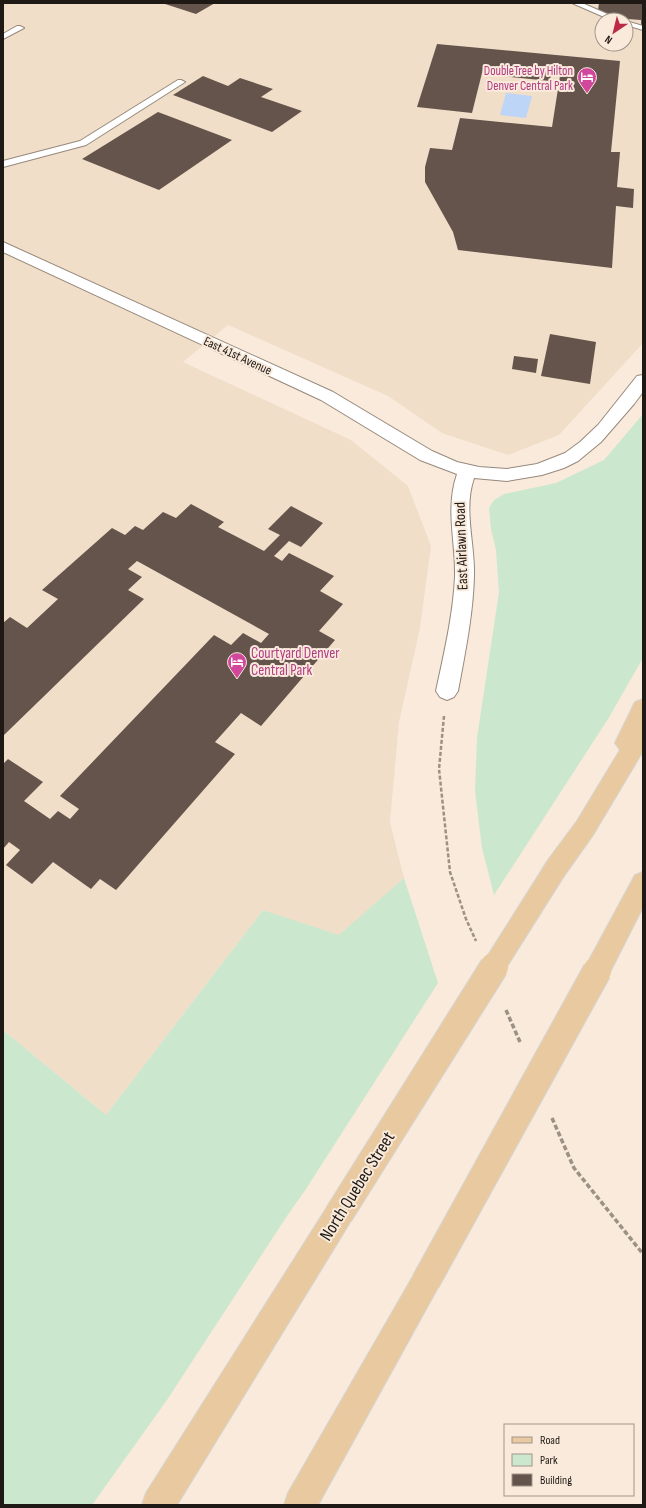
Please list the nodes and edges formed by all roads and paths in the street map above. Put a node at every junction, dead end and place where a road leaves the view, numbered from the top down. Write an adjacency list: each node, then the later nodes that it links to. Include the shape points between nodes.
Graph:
1 (576, 3): 2 (lane)
2 (598, 12)
3 (20, 28): 4 (lane)
4 (3, 37)
5 (181, 82): 6 (lane, via 83,143)
6 (3, 164)
7 (3, 246): 9 (street, East 41st Avenue, via 327,396 411,448)
8 (643, 380): 9 (street, East 41st Avenue, via 592,442 576,455 553,466 525,474 495,476)
9 (467, 472): 10 (street, East Airlawn Road, via 461,486 459,502 464,563 463,597)
10 (447, 691)
11 (643, 708): 13 (main road)
12 (643, 730): 13 (main road)
13 (584, 828): 15 (main road, North Quebec Street, bridge, via 556,868)
14 (643, 883): 16 (main road, bridge, via 598,971)
15 (158, 1505)
16 (300, 1505)

